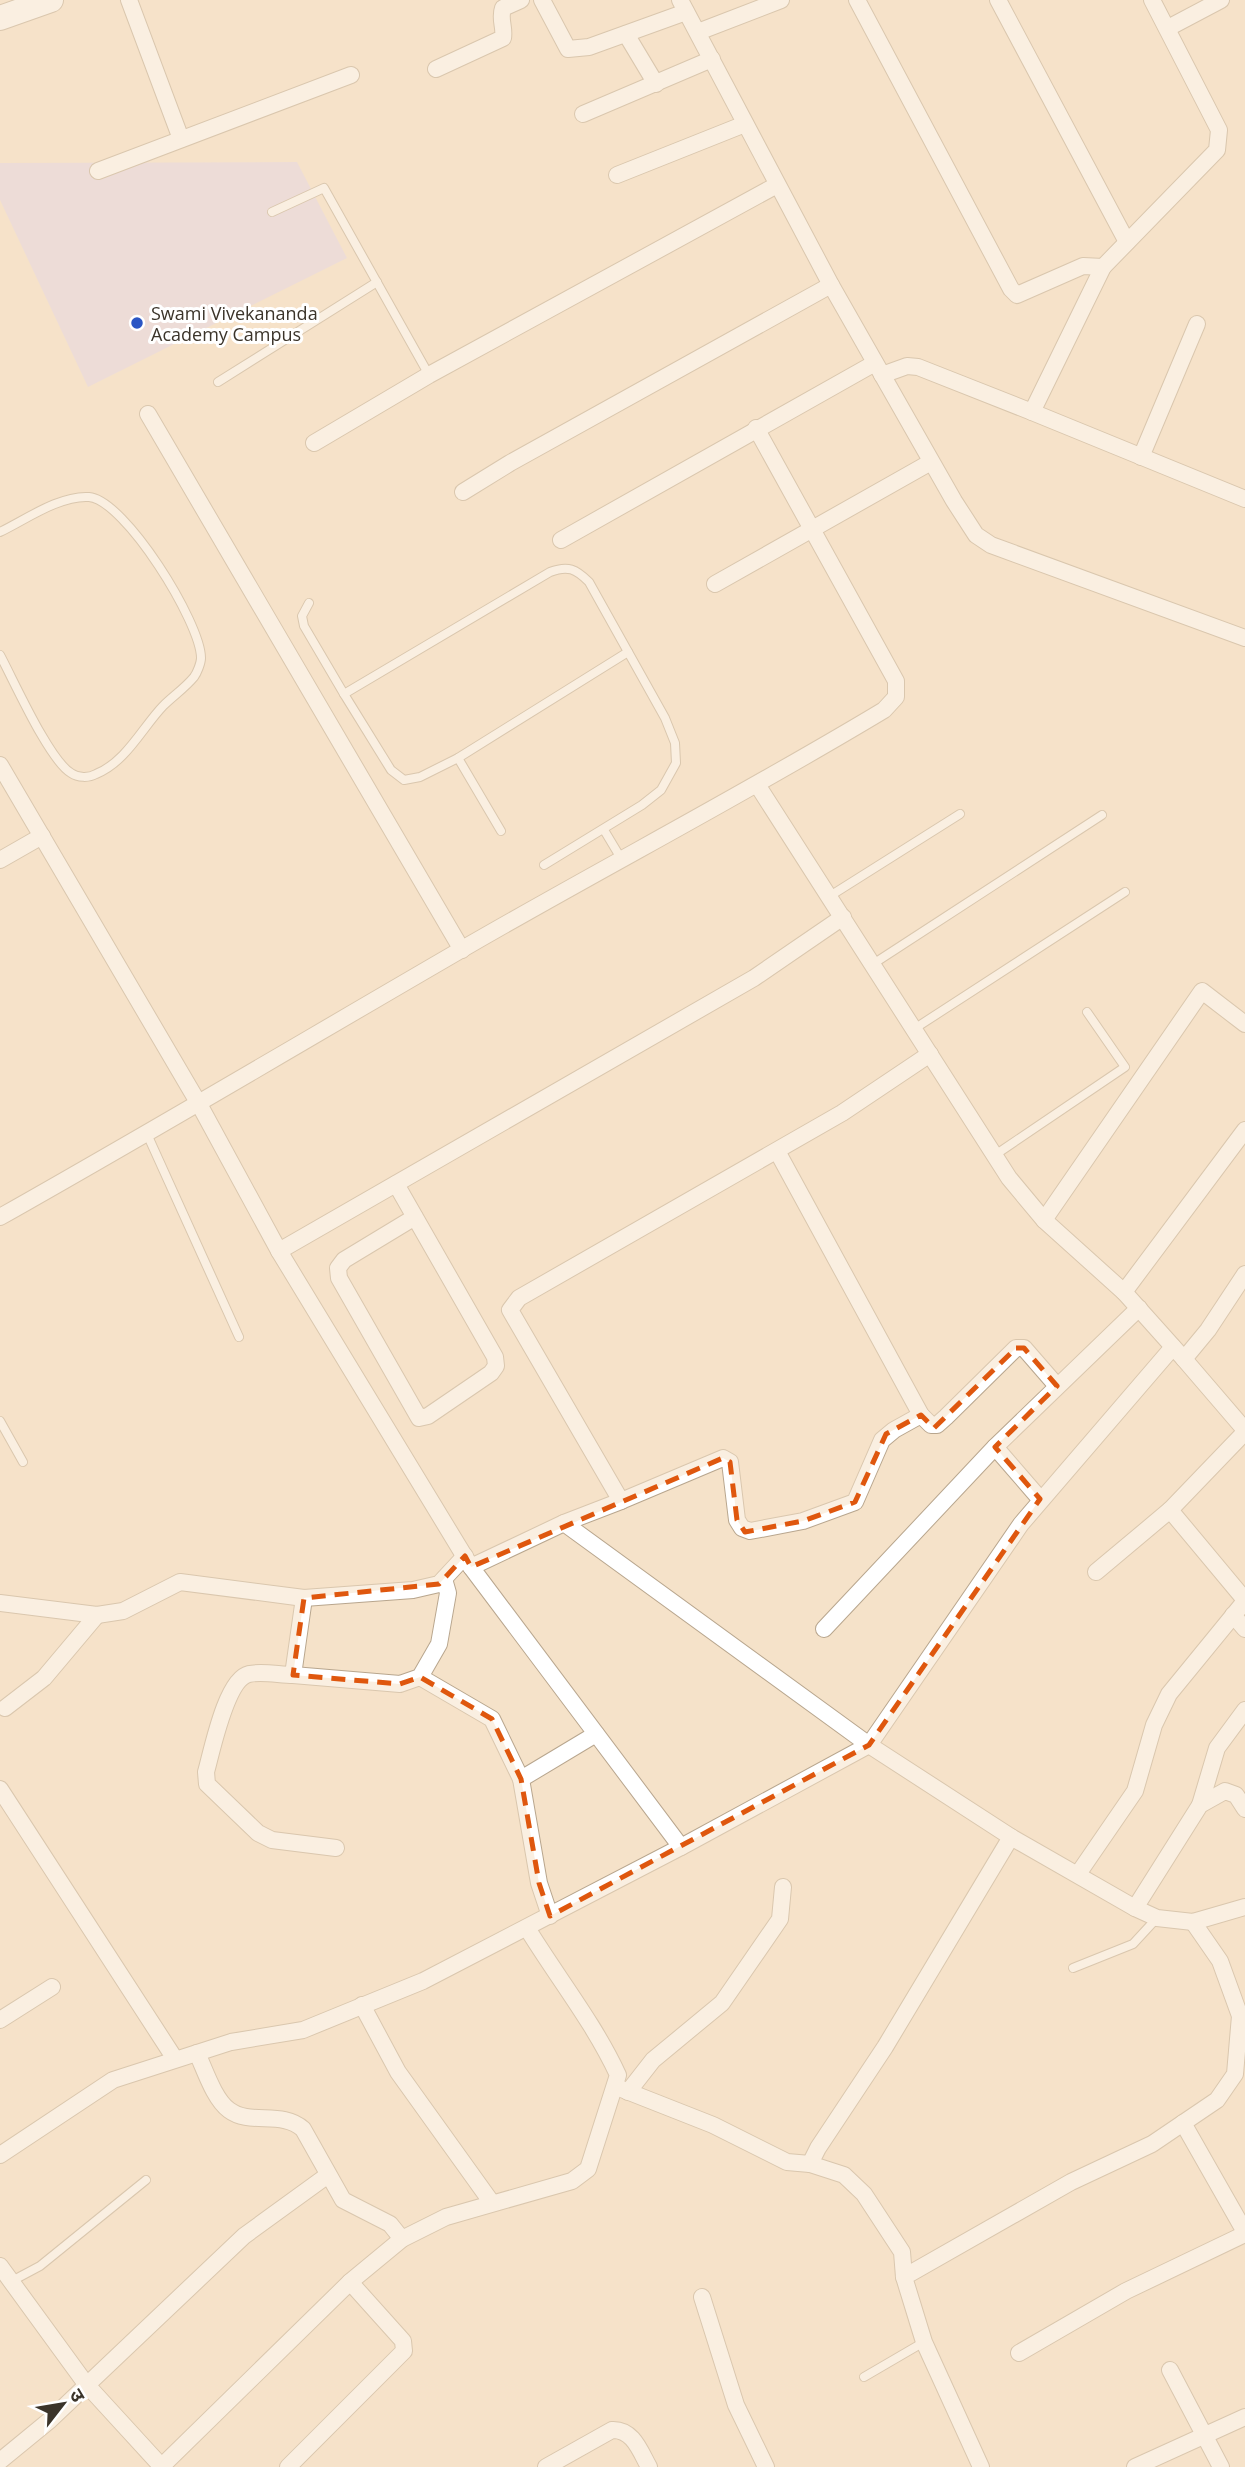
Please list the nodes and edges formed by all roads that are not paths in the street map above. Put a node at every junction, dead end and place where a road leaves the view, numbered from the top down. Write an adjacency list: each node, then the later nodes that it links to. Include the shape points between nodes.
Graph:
1 (51, 0): 11 (main road)
2 (128, 0): 21 (street)
3 (521, 0): 16 (street, via 503,8 503,38)
4 (542, 0): 14 (street, via 568,49)
5 (781, 0): 13 (street)
6 (857, 0): 27 (street, via 1011,289 1017,295 1083,266)
7 (998, 0): 26 (street)
8 (1152, 0): 12 (street)
9 (1221, 0): 12 (street)
10 (683, 6): 13 (street); 14 (street)
11 (0, 19)
12 (1168, 28): 26 (street, via 1219,130 1220,141 1217,150)
13 (698, 32): 15 (street)
14 (626, 34): 18 (street)
15 (712, 60): 18 (street); 20 (street)
16 (436, 69)
17 (351, 75): 21 (street)
18 (656, 84): 19 (street)
19 (583, 114)
20 (745, 124): 23 (street); 24 (street)
21 (181, 139): 22 (street)
22 (97, 171)
23 (617, 176)
24 (777, 185): 29 (street); 32 (street)
25 (272, 212): 28 (lane, via 324,188)
26 (1127, 242): 27 (street)
27 (1102, 267): 34 (street)
28 (377, 282): 32 (lane); 33 (lane)
29 (831, 285): 31 (street); 40 (street)
30 (1197, 324): 38 (street)
31 (878, 369): 34 (street, via 918,367); 36 (street); 39 (street)
32 (429, 375): 37 (street)
33 (218, 382)
34 (1032, 412): 38 (street)
35 (148, 414): 65 (street)
36 (756, 428): 42 (street); 44 (street)
37 (314, 443)
38 (1141, 457): 41 (street)
39 (932, 462): 42 (street); 47 (street, via 976,535 991,545)
40 (463, 492)
41 (1245, 499)
42 (813, 528): 45 (street); 53 (street, via 884,654 896,681 895,696 884,710)
43 (0, 531): 49 (lane, via 75,498 92,497 110,507 149,550 195,633 201,658 196,675 111,765 95,775 79,777 61,765)
44 (561, 540)
45 (715, 584)
46 (309, 603): 50 (lane, via 302,615 304,626)
47 (1245, 638)
48 (628, 652): 50 (lane, via 589,582 577,570 562,567); 51 (lane); 56 (lane, via 675,743 676,763 661,790)
49 (0, 655)
50 (344, 694): 51 (lane, via 391,770 404,780 420,778)
51 (458, 758): 57 (lane)
52 (0, 765): 58 (street)
53 (758, 786): 60 (street); 63 (street)
54 (960, 814): 63 (lane)
55 (1102, 814): 66 (lane)
56 (604, 830): 60 (lane); 61 (lane)
57 (501, 831)
58 (42, 836): 59 (street); 71 (street)
59 (0, 860)
60 (622, 860): 65 (street)
61 (544, 865)
62 (1125, 892): 69 (lane)
63 (830, 896): 64 (street)
64 (843, 917): 66 (street); 76 (street, via 754,978)
65 (462, 950): 71 (street)
66 (873, 964): 69 (street)
67 (1087, 1012): 75 (lane, via 1125,1067)
68 (1245, 1024): 79 (street, via 1202,990)
69 (914, 1029): 70 (street)
70 (930, 1054): 74 (street, via 842,1114); 75 (street)
71 (200, 1104): 73 (street); 80 (street)
72 (1245, 1130): 82 (street)
73 (148, 1134): 77 (street); 84 (lane)
74 (776, 1150): 87 (street); 93 (street, via 519,1298 510,1310)
75 (995, 1156): 79 (street)
76 (396, 1184): 78 (street); 80 (street)
77 (0, 1217)
78 (415, 1217): 78 (street, via 496,1366 492,1373 419,1418 339,1278 338,1268)
79 (1044, 1220): 82 (street)
80 (279, 1251): 96 (street)
81 (1245, 1274): 85 (street, via 1208,1330)
82 (1124, 1292): 83 (street)
83 (1139, 1308): 85 (street); 86 (street)
84 (239, 1337)
85 (1178, 1353): 89 (street); 92 (street)
86 (1057, 1386): 87 (street, via 1024,1348 1016,1348 937,1425); 90 (street)
87 (921, 1415): 93 (street, via 882,1440 855,1502 803,1521 750,1531 742,1528 730,1462 723,1458)
88 (0, 1421): 91 (lane)
89 (1245, 1431): 94 (street)
90 (995, 1447): 92 (street); 104 (street)
91 (23, 1462)
92 (1040, 1499): 111 (street)
93 (621, 1501): 95 (street)
94 (1170, 1510): 97 (street); 100 (street)
95 (564, 1522): 96 (street); 111 (street)
96 (468, 1561): 98 (street); 110 (street)
97 (1096, 1573)
98 (444, 1579): 99 (street, via 413,1590); 107 (street, via 448,1593 439,1644)
99 (304, 1598): 102 (street, via 180,1582 123,1611); 106 (street)
100 (1245, 1600): 103 (street)
101 (0, 1603): 102 (street)
102 (96, 1615): 108 (street, via 44,1678)
103 (1233, 1615): 105 (street); 119 (street, via 1169,1694 1154,1726 1135,1791)
104 (824, 1629)
105 (1245, 1629)
106 (293, 1675): 107 (street, via 401,1684); 118 (street, via 249,1674 237,1680 206,1772 207,1784 265,1837)
107 (419, 1677): 112 (street, via 492,1719)
108 (2, 1707)
109 (1245, 1710): 114 (street, via 1217,1748)
110 (596, 1734): 112 (street); 117 (street)
111 (869, 1745): 116 (street); 117 (street)
112 (522, 1779): 123 (street, via 539,1883)
113 (0, 1789): 133 (street)
114 (1200, 1805): 115 (street, via 1226,1791 1236,1795); 122 (street)
115 (1245, 1809)
116 (1012, 1838): 119 (street); 137 (street)
117 (681, 1847): 123 (street)
118 (336, 1848)
119 (1078, 1874): 122 (street)
120 (783, 1887): 134 (street, via 780,1919 722,2003)
121 (1245, 1907): 125 (street)
122 (1135, 1908): 124 (street)
123 (550, 1916): 126 (street)
124 (1157, 1918): 125 (street); 127 (lane, via 1133,1944)
125 (1193, 1922): 132 (street, via 1220,1961 1240,2016)
126 (527, 1928): 129 (street); 134 (street, via 605,2047)
127 (1073, 1968)
128 (52, 1987): 130 (street)
129 (362, 2006): 131 (street, via 303,2030 231,2042); 140 (street, via 398,2072)
130 (0, 2020)
131 (197, 2053): 133 (street); 138 (street, via 230,2112 294,2121)
132 (1241, 2055): 135 (street, via 1235,2074 1217,2100)
133 (174, 2059): 136 (street, via 113,2080)
134 (621, 2089): 137 (street, via 713,2125 787,2162); 140 (street, via 588,2169 572,2181)
135 (1183, 2123): 141 (street); 144 (street)
136 (0, 2155)
137 (810, 2164): 144 (street, via 844,2175 864,2194 901,2252)
138 (328, 2175): 142 (street, via 343,2200 390,2224); 152 (street, via 244,2235)
139 (146, 2180): 146 (lane, via 40,2266)
140 (492, 2203): 142 (street, via 446,2217)
141 (1245, 2233): 149 (street, via 1126,2291)
142 (402, 2239): 145 (street)
143 (0, 2266): 146 (street)
144 (904, 2277): 148 (street)
145 (350, 2282): 157 (street); 158 (street, via 403,2341 404,2351)
146 (5, 2285): 152 (street)
147 (702, 2297): 161 (street, via 736,2404)
148 (925, 2342): 151 (lane); 162 (street)
149 (1019, 2353)
150 (1170, 2370): 154 (street)
151 (864, 2377)
152 (86, 2385): 156 (street); 157 (street)
153 (1245, 2417): 154 (street)
154 (1204, 2436): 163 (street); 164 (street)
155 (572, 2460): 159 (street); 160 (street, via 612,2430 621,2429 630,2435)
156 (0, 2461)
157 (161, 2467)
158 (288, 2467)
159 (546, 2467)
160 (649, 2467)
161 (766, 2467)
162 (981, 2467)
163 (1135, 2467)
164 (1221, 2467)

